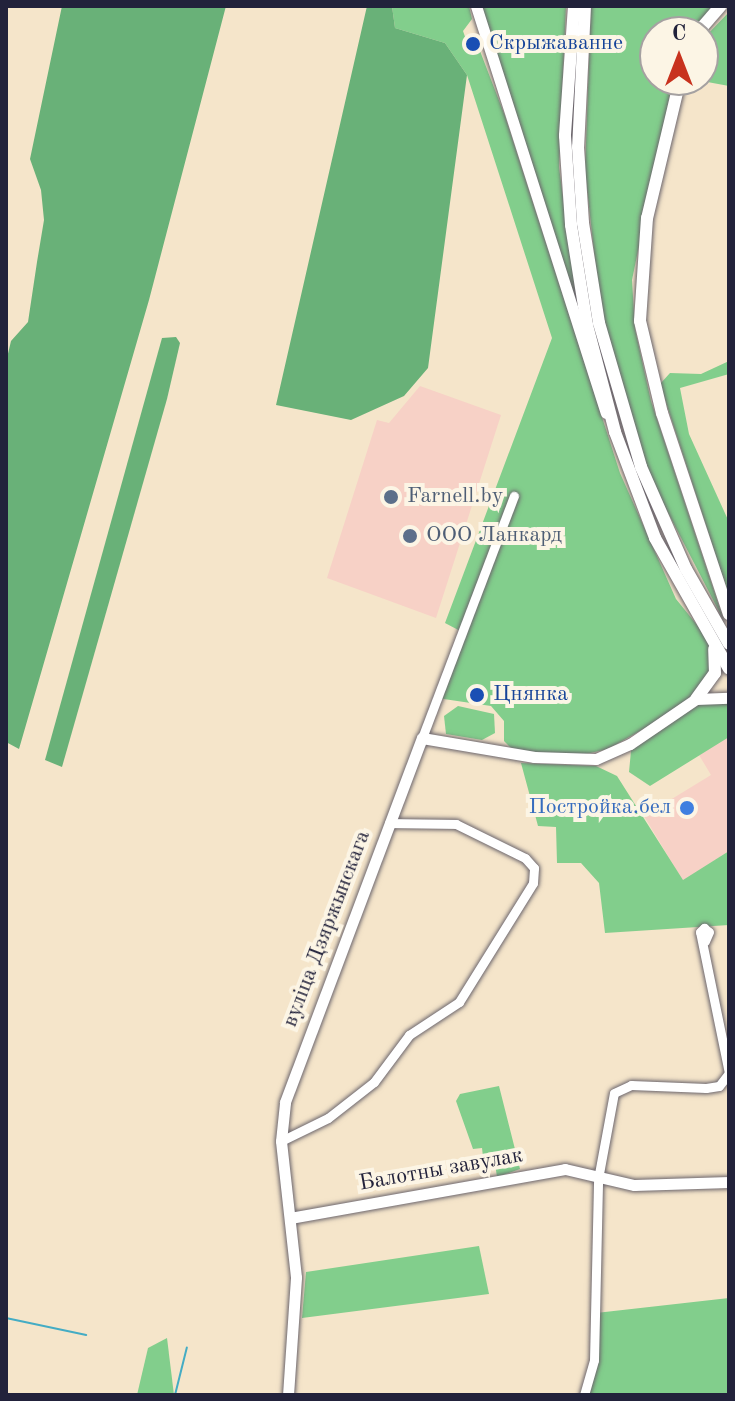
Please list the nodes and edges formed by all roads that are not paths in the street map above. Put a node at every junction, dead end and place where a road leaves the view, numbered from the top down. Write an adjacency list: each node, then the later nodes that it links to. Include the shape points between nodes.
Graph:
1 (476, 6): 5 (main road, via 590,373)
2 (574, 6): 5 (highway, via 565,136 571,225 587,325)
3 (585, 6): 8 (highway, via 578,147 584,239 599,323 641,467 686,569)
4 (676, 96): 7 (highway, via 647,218 640,321 662,413)
5 (615, 432): 9 (highway, via 655,538)
6 (514, 496): 13 (street, вуліца Дзяржынскага)
7 (729, 614)
8 (729, 644)
9 (714, 646): 10 (highway); 12 (highway, via 715,673)
10 (729, 669)
11 (729, 698): 12 (main road)
12 (696, 699): 13 (main road, via 630,744 596,759 534,757)
13 (422, 738): 14 (main road, вуліца Дзяржынскага)
14 (389, 823): 16 (main road, вуліца Дзяржынскага, via 289,1083); 16 (street, via 456,824 525,858 534,868 533,883 459,1002 409,1035 374,1082 328,1118)
15 (705, 941): 17 (street, via 728,1064 726,1081 692,1090 631,1085 614,1093)
16 (281, 1141): 19 (main road, вуліца Дзяржынскага)
17 (598, 1179): 18 (main road, Балотны завулак, via 652,1186); 19 (main road, Балотны завулак, via 573,1169 555,1169); 21 (street, via 594,1360)
18 (729, 1182)
19 (290, 1218): 20 (main road, вуліца Дзяржынскага, via 296,1277)
20 (288, 1395)
21 (584, 1395)

